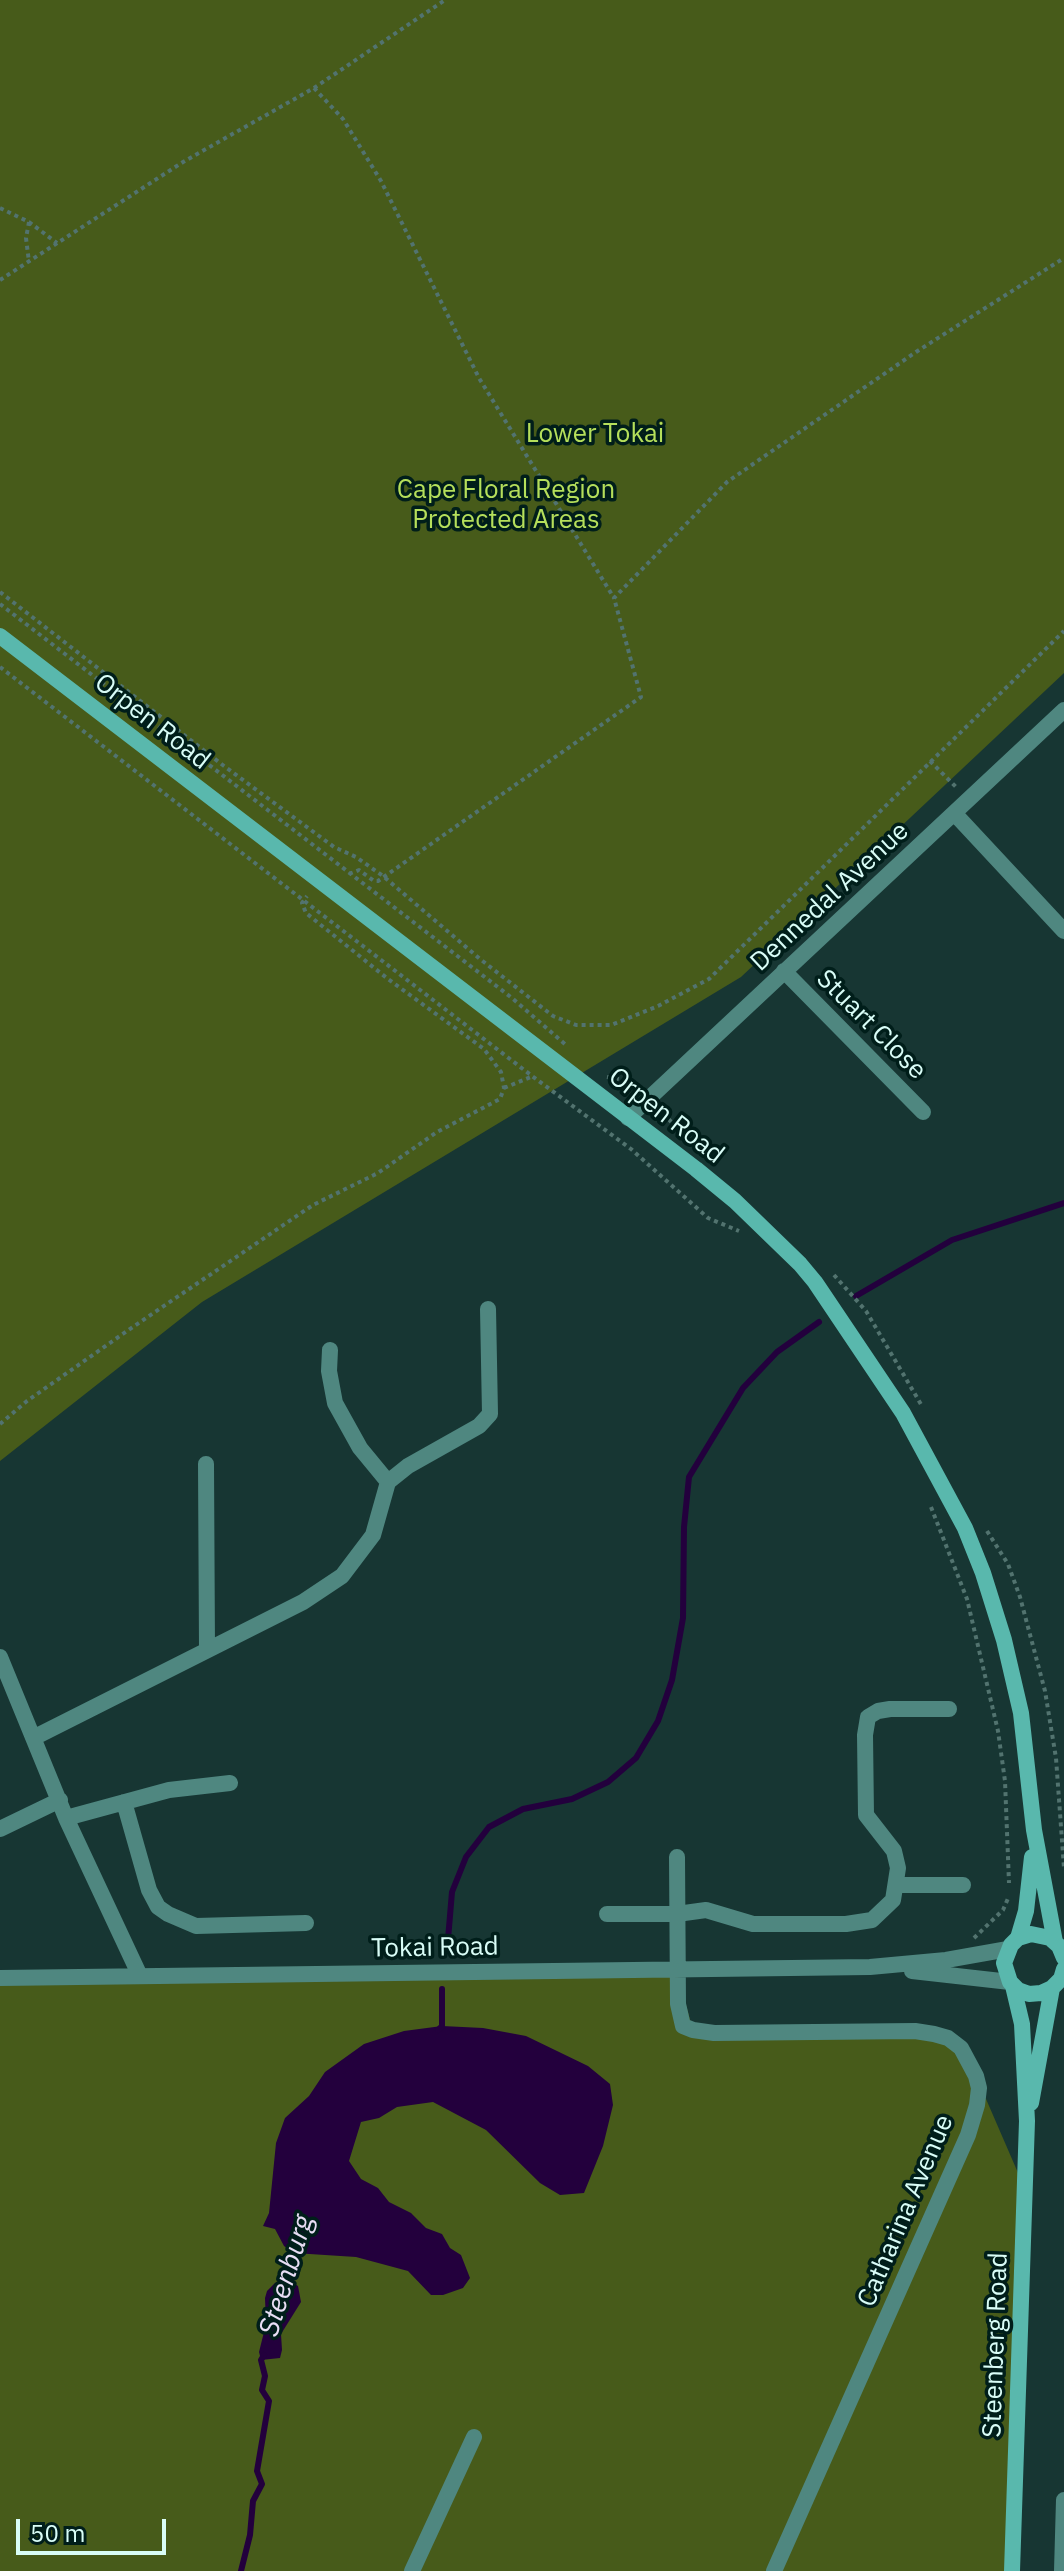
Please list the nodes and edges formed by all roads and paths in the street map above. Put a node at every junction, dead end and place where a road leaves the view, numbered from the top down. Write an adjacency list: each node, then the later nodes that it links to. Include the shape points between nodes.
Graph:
1 (445, 0): 2 (path)
2 (314, 88): 5 (path, via 183,162); 10 (path, via 343,119 381,181 479,378)
3 (0, 208): 4 (path)
4 (29, 222): 5 (path); 7 (path)
5 (57, 243): 7 (path)
6 (1064, 258): 10 (path, via 727,482)
7 (29, 262): 8 (path)
8 (0, 280)
9 (0, 592): 20 (path, via 224,766 334,847)
10 (614, 598): 20 (path, via 641,697)
11 (0, 604): 19 (path)
12 (1064, 631): 16 (path)
13 (0, 636): 30 (main road, Orpen Road)
14 (0, 667): 21 (path)
15 (1064, 710): 17 (street, Dennedal Avenue)
16 (930, 761): 17 (path); 20 (path, via 709,979 611,1025 576,1025 553,1016)
17 (969, 800): 18 (street, Dennedal Avenue)
18 (955, 814): 22 (street); 23 (street, Dennedal Avenue)
19 (349, 874): 20 (path, via 359,870 374,881); 24 (path)
20 (383, 876)
21 (306, 898): 26 (path); 28 (path, via 306,913 484,1049 496,1062)
22 (1064, 931)
23 (784, 971): 29 (street, Stuart Close); 30 (street, Dennedal Avenue)
24 (572, 1050)
25 (595, 1072): 27 (path)
26 (532, 1076): 28 (path); 31 (path, via 631,1149 708,1218)
27 (624, 1080)
28 (504, 1088): 34 (path, via 500,1099 484,1109 301,1213)
29 (923, 1112)
30 (628, 1118): 47 (main road, Orpen Road, via 735,1201 800,1264 903,1413 965,1528 995,1611 1021,1713)
31 (740, 1232)
32 (488, 1309): 36 (street, via 490,1414)
33 (330, 1350): 36 (street, via 335,1403 360,1448)
34 (0, 1424)
35 (206, 1464): 38 (street)
36 (388, 1482): 38 (street, via 373,1535 342,1576 303,1602)
37 (930, 1504): 55 (path, via 967,1599 1005,1781 1010,1894 1003,1910)
38 (207, 1649): 41 (street)
39 (0, 1657): 41 (street)
40 (949, 1709): 49 (street, via 878,1711 866,1723 866,1815 894,1851)
41 (35, 1737): 43 (street)
42 (230, 1783): 44 (street)
43 (60, 1800): 45 (street); 46 (street)
44 (124, 1802): 45 (street); 53 (street, via 149,1890 168,1914 196,1926)
45 (66, 1818): 59 (street)
46 (0, 1829)
47 (1034, 1830): 54 (main road, Orpen Road, via 1026,1911); 56 (main road, Orpen Road)
48 (677, 1857): 52 (street, Catharina Avenue)
49 (897, 1885): 50 (street); 52 (street, via 887,1908 864,1923 753,1924 706,1910)
50 (963, 1885)
51 (607, 1914): 52 (street)
52 (677, 1914): 58 (street, Catharina Avenue)
53 (306, 1923)
54 (1013, 1943): 56 (main road, via 1037,1934); 57 (street, Tokai Road, via 946,1960); 62 (main road, Orpen Road, via 1004,1968)
55 (966, 1945)
56 (1061, 1948)
57 (870, 1967): 58 (street, Tokai Road); 62 (street, Tokai Road)
58 (676, 1969): 59 (street, Tokai Road); 67 (street, Catharina Avenue, via 680,2020 693,2030 934,2034 961,2048 979,2088 968,2135)
59 (140, 1976): 60 (street, Tokai Road)
60 (0, 1978)
61 (1059, 1980): 62 (main road, via 1035,1994); 63 (main road, Steenberg Road)
62 (1012, 1984): 63 (main road, Steenberg Road, via 1022,2024)
63 (1027, 2121): 68 (main road, Steenberg Road)
64 (474, 2437): 66 (street)
65 (1064, 2500): 69 (street)
66 (412, 2571)
67 (774, 2571)
68 (1012, 2571)
69 (1062, 2571)

